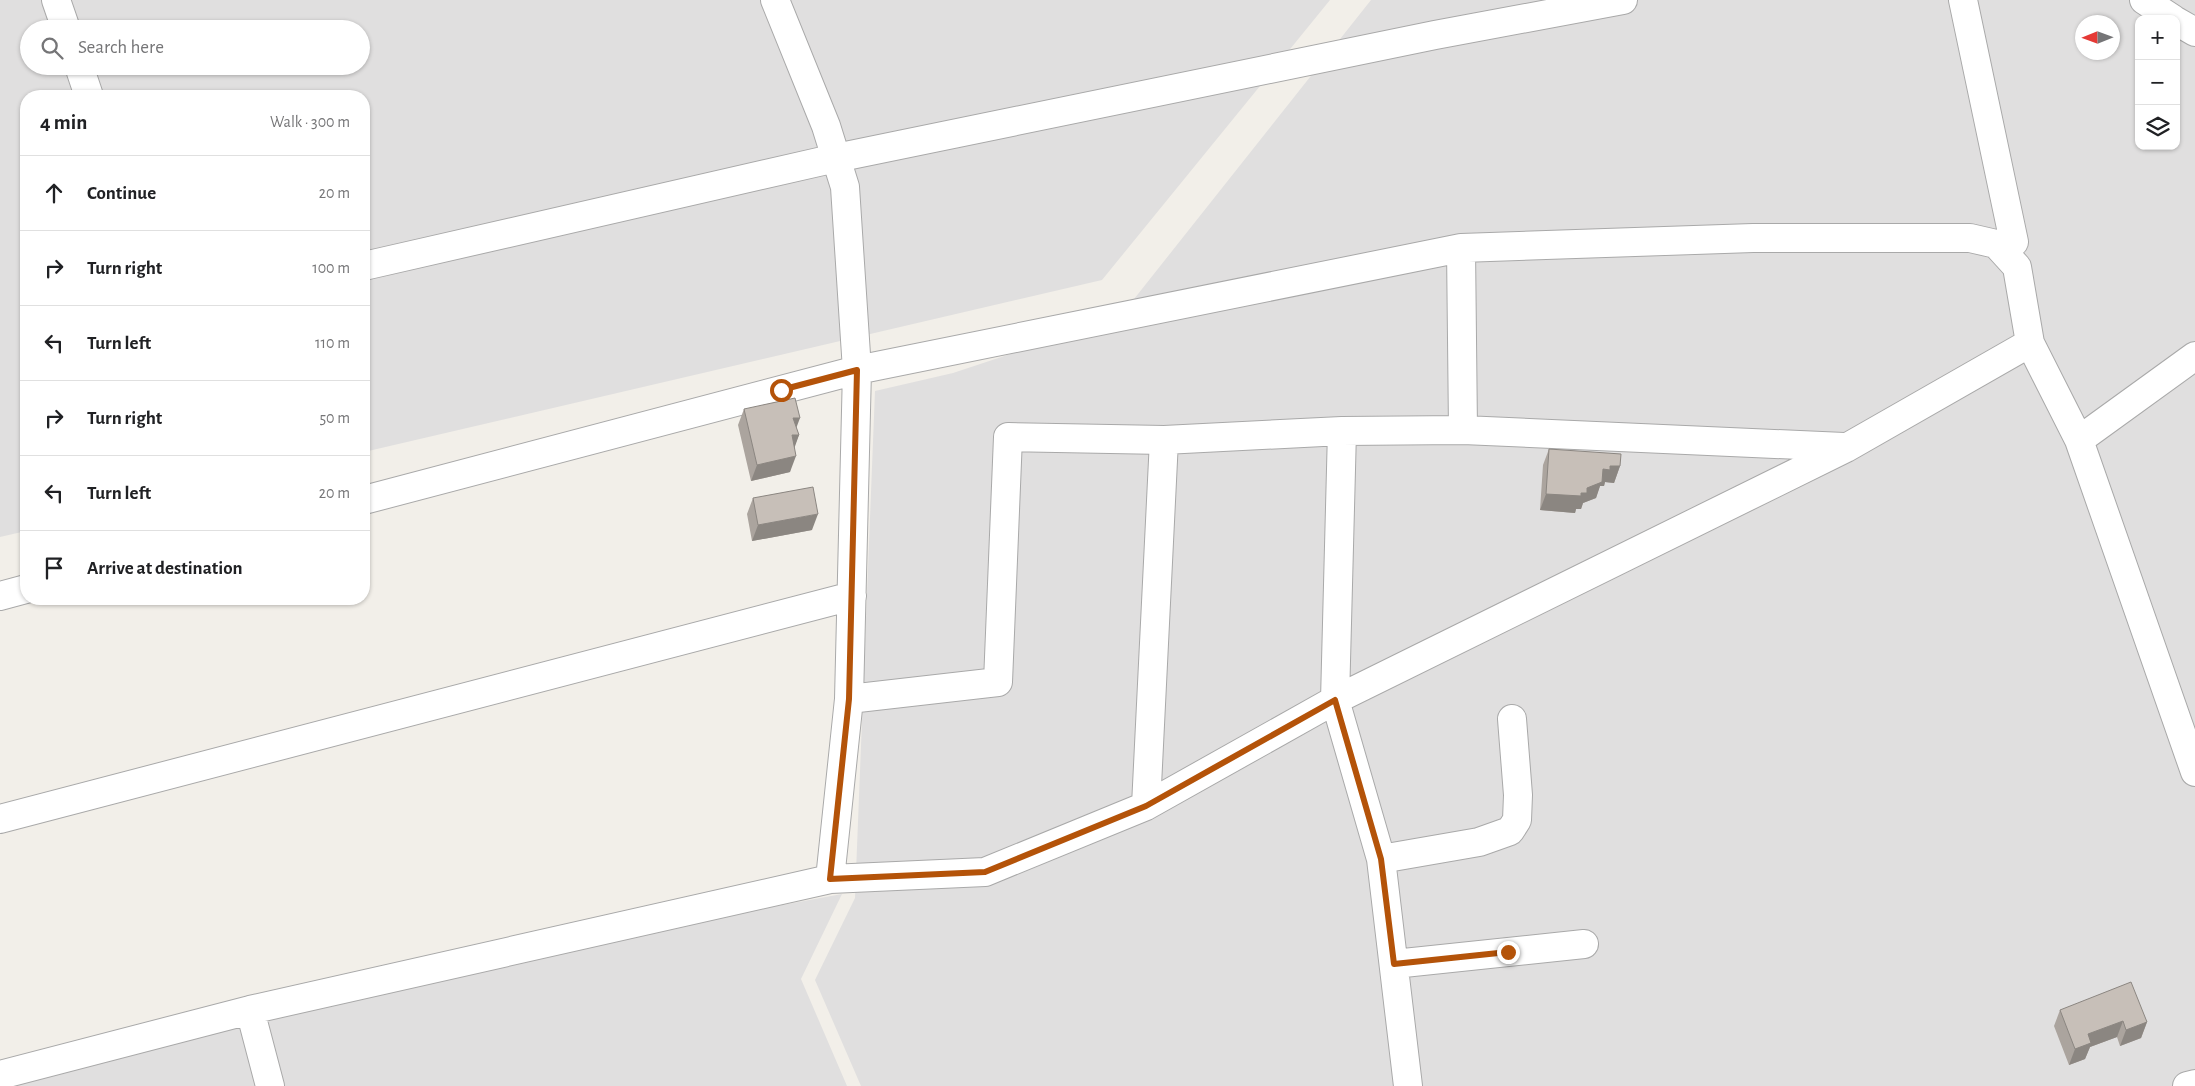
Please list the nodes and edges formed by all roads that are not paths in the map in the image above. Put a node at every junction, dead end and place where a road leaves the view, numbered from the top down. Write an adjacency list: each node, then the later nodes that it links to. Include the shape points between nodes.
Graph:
1 (56, 0): 7 (street)
2 (776, 0): 12 (street)
3 (1623, 0): 12 (street, via 1425,36)
4 (1963, 0): 13 (street)
5 (2144, 0): 6 (street)
6 (2167, 15)
7 (63, 20)
8 (2180, 23): 9 (street)
9 (2195, 32)
10 (81, 75): 11 (street)
11 (87, 90)
12 (836, 158): 15 (street); 18 (street, via 845,187)
13 (2014, 242)
14 (1461, 248): 16 (street, via 1753,238 1970,238 1996,244 2017,267); 18 (street); 19 (street)
15 (370, 265)
16 (2030, 342): 22 (street); 23 (street)
17 (2195, 356): 22 (street)
18 (857, 370): 24 (street); 27 (street)
19 (1463, 430): 20 (street); 23 (street)
20 (1342, 431): 21 (street); 29 (street)
21 (1164, 440): 28 (street, via 1008,437 998,682); 32 (street)
22 (2079, 440): 31 (street)
23 (1846, 448): 29 (street)
24 (370, 498)
25 (20, 591): 26 (street)
26 (0, 596)
27 (852, 596): 28 (street); 33 (street)
28 (849, 699): 35 (street)
29 (1335, 700): 32 (street); 34 (street)
30 (1512, 719): 34 (street, via 1518,794 1517,820 1510,832 1479,842)
31 (2195, 772)
32 (1146, 806): 35 (street, via 985,872)
33 (0, 819)
34 (1381, 859): 37 (street)
35 (830, 879): 38 (street)
36 (1584, 944): 37 (street)
37 (1394, 964): 42 (street)
38 (250, 1010): 39 (street); 41 (street)
39 (0, 1075)
40 (2195, 1084): 43 (street)
41 (270, 1086)
42 (1408, 1086)
43 (2187, 1086)

